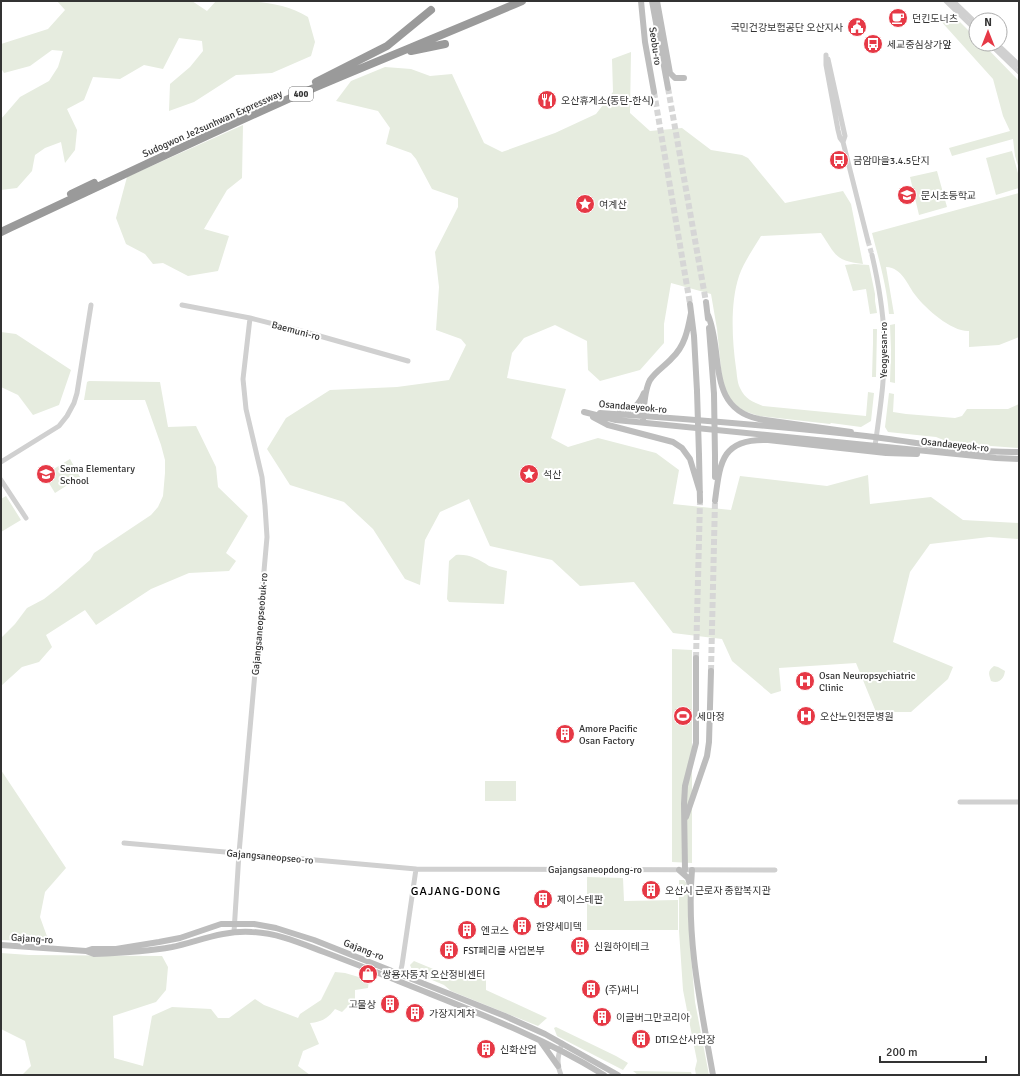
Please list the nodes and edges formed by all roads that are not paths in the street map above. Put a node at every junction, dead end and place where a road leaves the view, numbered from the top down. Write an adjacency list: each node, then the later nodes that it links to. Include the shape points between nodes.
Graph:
1 (508, 1): 17 (highway, Sudogwon Je2sunhwan Expressway / 400)
2 (522, 1): 17 (highway, Sudogwon Je2sunhwan Expressway / 400)
3 (641, 1): 19 (main road, Seobu-ro)
4 (652, 1): 18 (main road, Seobu-ro)
5 (657, 1): 16 (main road, via 670,73 675,78)
6 (946, 1): 10 (street)
7 (953, 1): 9 (street)
8 (431, 10): 17 (highway, via 387,46)
9 (968, 15)
10 (968, 22)
11 (445, 44): 17 (highway, via 408,52 334,82)
12 (998, 52): 15 (street)
13 (1005, 52): 14 (street)
14 (1019, 65)
15 (1019, 72)
16 (684, 78)
17 (318, 84): 21 (highway, Sudogwon Je2sunhwan Expressway / 400)
18 (668, 88)
19 (654, 92)
20 (843, 142): 20 (street, via 845,136 826,55 835,114); 24 (street)
21 (72, 196): 22 (highway, Sudogwon Je2sunhwan Expressway / 400); 23 (highway, Sudogwon Je2sunhwan Expressway / 400)
22 (1, 227)
23 (1, 232)
24 (868, 241)
25 (872, 254): 39 (street, Yeogyesan-ro, via 879,287 884,336 883,384)
26 (706, 302): 31 (main road)
27 (690, 304): 30 (main road)
28 (91, 305): 44 (street, via 78,393 68,416 59,426)
29 (182, 305): 32 (street, Baemuni-ro)
30 (691, 313): 34 (main road, via 686,338 679,351 654,375); 46 (main road, bridge, via 698,391)
31 (708, 315): 38 (main road, via 721,385 727,400 736,409 759,419 846,430); 42 (main road, bridge, via 714,394 715,501 721,462 726,454 742,442 754,440 886,453)
32 (250, 318): 33 (street, Baemuni-ro); 55 (street, Gajangsaneopseobuk-ro, via 243,379 246,409 262,477 267,537)
33 (408, 361)
34 (648, 386): 36 (main road, via 638,405 630,410); 37 (main road)
35 (584, 412): 36 (main road, Osandaeyeok-ro); 37 (main road, Osandaeyeok-ro, via 616,420); 46 (main road, via 608,425 673,442 682,448 690,458)
36 (601, 413): 37 (main road, Osandaeyeok-ro)
37 (643, 419): 38 (main road, Osandaeyeok-ro, via 768,426); 40 (main road, Osandaeyeok-ro)
38 (866, 436): 39 (main road, Osandaeyeok-ro)
39 (876, 438): 40 (street, Yeogyesan-ro); 41 (main road, Osandaeyeok-ro, via 961,449)
40 (875, 446): 42 (main road, Osandaeyeok-ro)
41 (1019, 452)
42 (952, 454): 43 (main road, Osandaeyeok-ro)
43 (1019, 459)
44 (1, 462)
45 (1, 480): 48 (street)
46 (700, 492): 47 (main road)
47 (700, 501)
48 (26, 518)
49 (696, 658): 53 (main road, via 696,743 685,786)
50 (711, 670): 53 (main road, via 709,742 704,766 687,815)
51 (960, 802): 52 (street)
52 (1019, 802)
53 (684, 835): 57 (main road)
54 (124, 843): 55 (street, Gajangsaneopseo-ro)
55 (238, 853): 56 (street, Gajangsaneopseo-ro); 61 (street, Gajangsaneopseobuk-ro)
56 (416, 869): 57 (street, Gajangsaneopdong-ro); 65 (street)
57 (682, 870): 58 (street, Gajangsaneopdong-ro); 60 (main road)
58 (692, 870): 59 (street, Gajangsaneopdong-ro); 60 (main road)
59 (775, 870)
60 (691, 887): 74 (main road, via 694,955)
61 (234, 923): 62 (street, Gajangsaneopseobuk-ro); 64 (main road, Gajang-ro, via 221,924 180,938 159,942); 65 (main road, Gajang-ro, via 276,928)
62 (234, 932): 64 (main road, Gajang-ro, via 142,951 94,954); 66 (main road, Gajang-ro, via 276,935)
63 (1, 945): 64 (main road, Gajang-ro)
64 (86, 951)
65 (400, 974): 66 (street); 68 (main road, Gajang-ro, via 505,1016)
66 (398, 981): 67 (main road, Gajang-ro)
67 (540, 1041): 69 (main road, Gajang-ro); 70 (main road)
68 (562, 1043): 69 (street); 73 (main road, Gajang-ro)
69 (559, 1050): 70 (street); 72 (main road, Gajang-ro)
70 (558, 1066): 71 (street)
71 (561, 1075)
72 (604, 1075)
73 (618, 1075)
74 (713, 1075)

